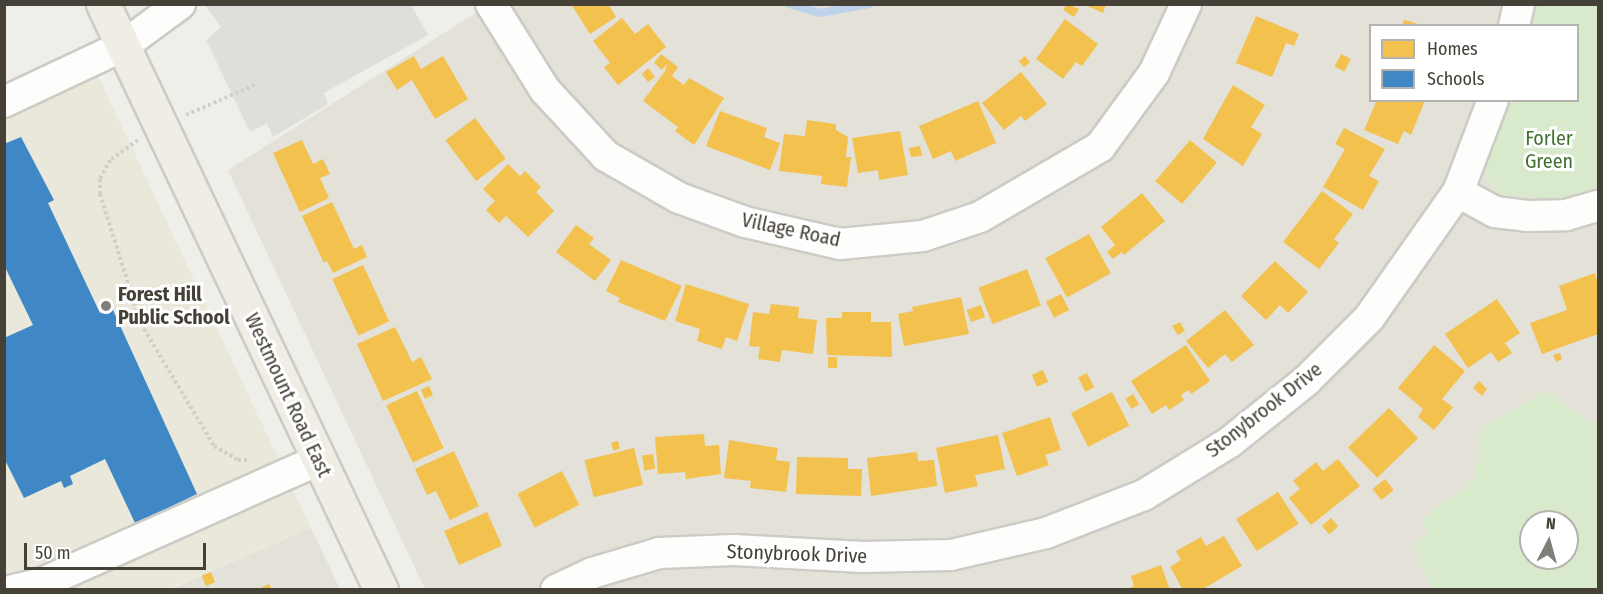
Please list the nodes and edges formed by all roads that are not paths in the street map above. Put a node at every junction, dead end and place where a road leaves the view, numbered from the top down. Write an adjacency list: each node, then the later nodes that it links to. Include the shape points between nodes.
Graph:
1 (103, 4): 7 (main road, Westmount Road East)
2 (180, 4): 7 (street)
3 (491, 4): 4 (street, Village Road, via 544,90 606,156 679,198 745,222 840,244 923,236 980,217 1100,147 1154,73)
4 (1186, 4)
5 (1519, 4): 6 (street)
6 (1514, 24)
7 (123, 46): 8 (street); 12 (main road, Westmount Road East)
8 (4, 102)
9 (1493, 102): 10 (street, Stonybrook Drive)
10 (1458, 192): 11 (street, via 1495,212 1527,216 1566,215); 15 (street, Stonybrook Drive, via 1369,318 1307,380 1230,442 1144,495 1046,533 951,555 863,557 734,550 659,553 592,573)
11 (1599, 206)
12 (320, 460): 13 (street, via 40,584); 14 (main road, Westmount Road East)
13 (13, 590)
14 (381, 590)
15 (556, 590)

